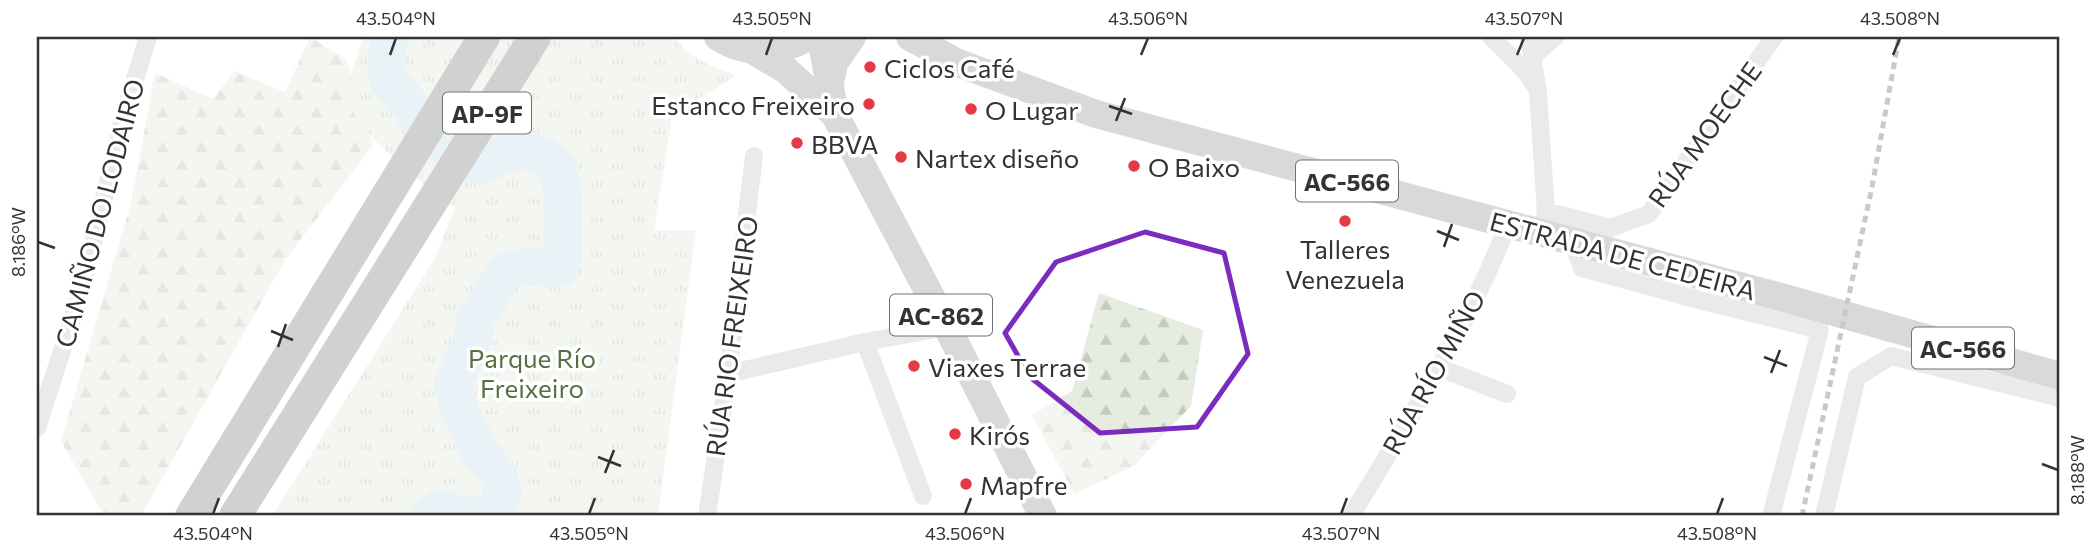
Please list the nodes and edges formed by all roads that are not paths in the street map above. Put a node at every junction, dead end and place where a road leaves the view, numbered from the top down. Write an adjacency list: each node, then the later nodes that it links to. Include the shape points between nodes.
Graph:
1 (148, 37): 31 (street, CAMIÑO DO LODAIRO, via 82,289)
2 (472, 37): 20 (highway)
3 (484, 37): 20 (highway, AP-9F)
4 (535, 37): 34 (highway, AP-9F)
5 (718, 37): 14 (main road, AC-862)
6 (809, 37): 14 (main road, AC-862, via 774,50)
7 (825, 37): 16 (main road, AC-862)
8 (852, 37): 16 (main road, via 834,63)
9 (910, 37): 22 (main road, ESTRADA DE CEDEIRA / AC-566, via 958,63 1096,114)
10 (1491, 37): 17 (street, via 1526,72)
11 (1530, 37): 15 (street)
12 (1555, 37): 15 (street)
13 (1774, 37): 21 (street, RÚA MOECHE, via 1649,214 1610,228 1558,214)
14 (754, 51): 18 (main road, AC-862, via 786,70)
15 (1532, 57): 17 (street)
16 (829, 84): 18 (main road, AC-862)
17 (1538, 92): 21 (street)
18 (835, 116): 24 (main road, AC-862)
19 (754, 156): 27 (street, RÚA RIO FREIXEIRO)
20 (403, 168): 33 (highway, AP-9F)
21 (1543, 223): 22 (main road, ESTRADA DE CEDEIRA / AC-566); 23 (main road, ESTRADA DE CEDEIRA / AC-566)
22 (1508, 224): 26 (street, RÚA RÍO MIÑO)
23 (1572, 241): 28 (main road, ESTRADA DE CEDEIRA / AC-566); 38 (street, via 1582,268 1820,330)
24 (947, 327): 25 (street); 36 (main road, AC-862)
25 (865, 342): 27 (street); 32 (street)
26 (1440, 368): 29 (street); 37 (street, RÚA RÍO MIÑO)
27 (728, 374): 35 (street, RÚA RIO FREIXEIRO)
28 (2060, 376)
29 (1507, 394)
30 (2060, 398): 39 (street, via 1891,356 1857,377)
31 (37, 428)
32 (923, 496)
33 (191, 516)
34 (235, 516)
35 (707, 516)
36 (1043, 516)
37 (1350, 516)
38 (1771, 516)
39 (1824, 516)

